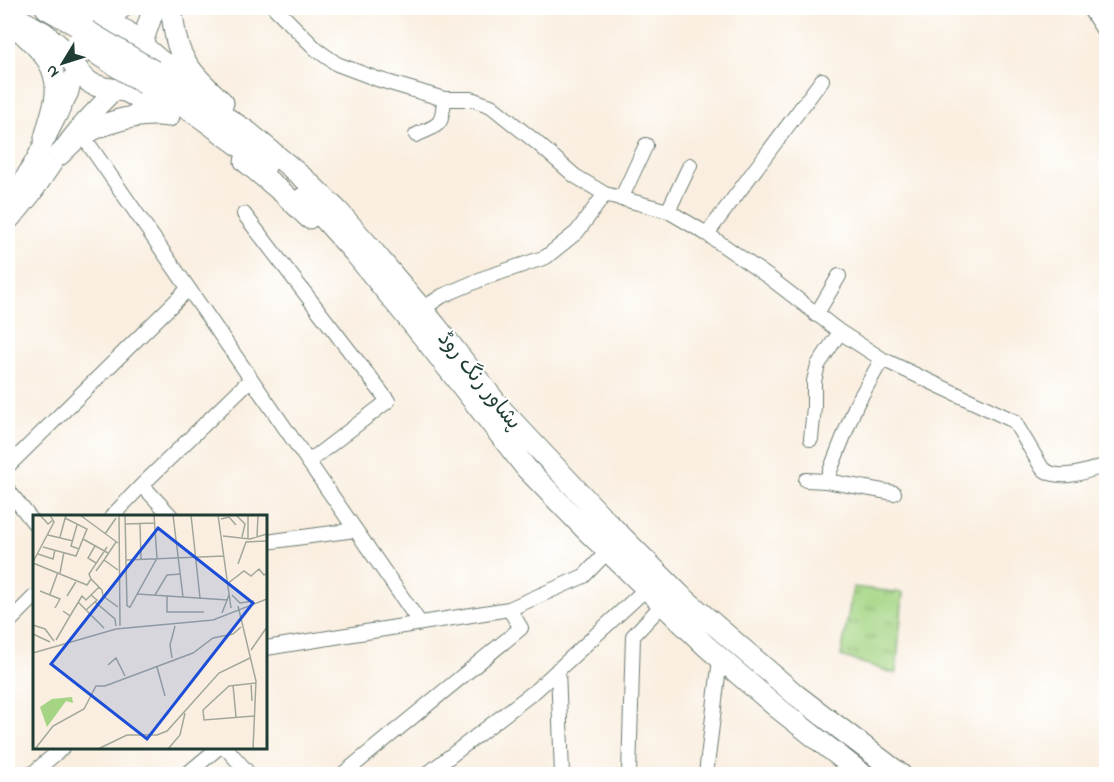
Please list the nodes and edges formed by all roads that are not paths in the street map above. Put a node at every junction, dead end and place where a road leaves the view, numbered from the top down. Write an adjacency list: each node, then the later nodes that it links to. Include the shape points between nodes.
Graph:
1 (21, 8): 33 (highway, پشاور رنگ روڈ, bridge, via 196,114 246,149)
2 (46, 8): 33 (highway, پشاور رنگ روڈ, bridge, via 248,132 338,211)
3 (75, 8): 11 (highway)
4 (121, 8): 11 (highway)
5 (154, 8): 13 (highway)
6 (171, 8): 18 (highway, via 183,57 191,71)
7 (275, 8): 17 (street, via 316,50 337,64)
8 (1089, 8): 12 (street)
9 (8, 13): 14 (highway, via 44,33)
10 (8, 19): 22 (highway, via 53,69 55,100)
11 (104, 22): 13 (highway, via 126,31); 14 (highway, via 80,53)
12 (1107, 34)
13 (143, 46): 16 (highway, via 134,70); 18 (highway)
14 (76, 67): 16 (highway, via 92,84); 22 (main road, via 69,93)
15 (822, 80): 32 (street)
16 (116, 89): 19 (highway); 21 (main road, via 97,107)
17 (444, 99): 20 (street, via 440,122); 26 (street, via 471,99 491,106 575,176)
18 (223, 102): 36 (highway, via 267,133 343,201)
19 (176, 117): 21 (highway, via 146,115 123,119); 39 (highway, via 212,137 283,193 344,256 404,327)
20 (416, 135)
21 (77, 137): 24 (highway); 35 (street)
22 (45, 138): 28 (main road)
23 (646, 145): 27 (street)
24 (58, 156): 28 (main road, via 48,172)
25 (690, 165): 29 (street)
26 (605, 194): 27 (street); 36 (street, via 578,232 546,257 484,278)
27 (621, 199): 29 (street)
28 (12, 207): 31 (main road)
29 (668, 211): 32 (street)
30 (244, 214): 43 (street, via 388,401)
31 (8, 222)
32 (707, 234): 37 (street)
33 (360, 248): 39 (highway, پشاور رنگ روڈ)
34 (839, 276): 37 (street)
35 (188, 289): 41 (street); 45 (street)
36 (430, 304): 39 (highway)
37 (816, 315): 38 (street)
38 (840, 332): 40 (street); 42 (street, via 818,365)
39 (430, 333): 56 (highway, پشاور رنگ روڈ, via 526,468); 78 (highway, پشاور رنگ روڈ, via 680,595 796,696)
40 (882, 359): 44 (street, via 1014,420 1048,473 1074,475); 47 (street, via 856,405)
41 (251, 379): 43 (street); 48 (street)
42 (811, 439)
43 (308, 462): 54 (street)
44 (1107, 465)
45 (8, 466)
46 (806, 480): 47 (street)
47 (826, 481): 50 (street)
48 (142, 485): 51 (street); 52 (street)
49 (8, 490): 53 (street)
50 (894, 493)
51 (113, 515)
52 (170, 515)
53 (33, 522)
54 (355, 530): 55 (street); 62 (street)
55 (267, 542)
56 (608, 551): 57 (highway, پشاور رنگ روڈ); 60 (street, via 584,576)
57 (647, 588): 59 (highway, پشاور رنگ روڈ); 65 (street)
58 (33, 598): 61 (street)
59 (663, 604): 64 (highway, پشاور رنگ روڈ); 75 (street, via 633,636)
60 (510, 609): 62 (street); 72 (street, via 521,628)
61 (8, 623)
62 (420, 623): 63 (street)
63 (267, 648)
64 (720, 659): 76 (street); 77 (highway, پشاور رنگ روڈ)
65 (558, 669): 73 (street); 74 (street)
66 (61, 749): 69 (street)
67 (216, 749): 70 (street)
68 (228, 749): 71 (street)
69 (32, 774)
70 (187, 774)
71 (249, 774)
72 (343, 774)
73 (427, 774)
74 (562, 774)
75 (629, 774)
76 (706, 774)
77 (862, 774)
78 (900, 774)

